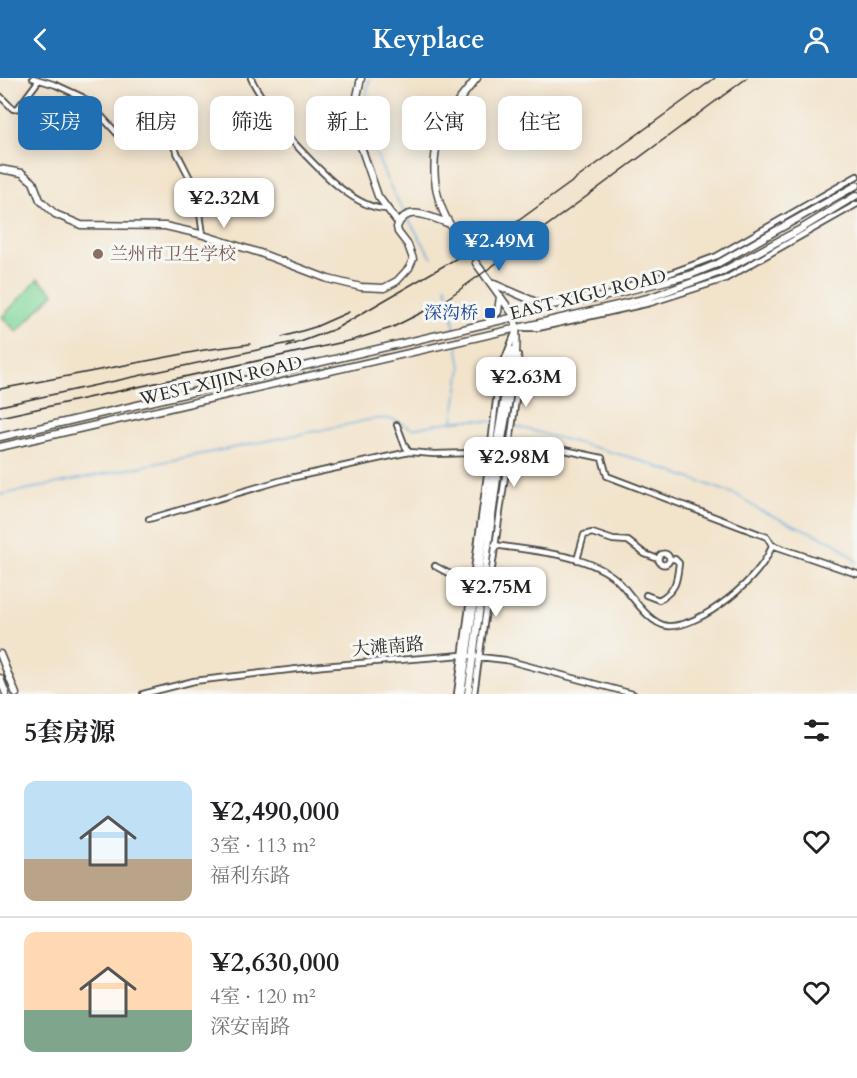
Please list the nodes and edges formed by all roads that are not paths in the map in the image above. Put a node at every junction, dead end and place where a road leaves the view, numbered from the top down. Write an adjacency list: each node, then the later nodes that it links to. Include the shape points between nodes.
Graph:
1 (33, 78): 5 (street)
2 (251, 78): 12 (street, via 278,126 337,187 378,209)
3 (361, 78): 12 (main road, via 353,115 378,196)
4 (477, 78): 14 (main road, via 448,117 435,152 434,175)
5 (39, 80): 6 (street, via 18,108 13,109); 15 (street, via 82,97 124,141 144,129 168,135 197,192)
6 (0, 96)
7 (0, 169): 15 (main road, via 22,173 55,214 81,225 165,226)
8 (857, 176): 20 (street, via 717,256)
9 (857, 185): 20 (main road, EAST XIGU ROAD, via 717,264 690,275)
10 (857, 195): 24 (main road, EAST XIGU ROAD, via 799,230 693,283 648,298)
11 (857, 204): 24 (street, via 707,286 606,314 538,328)
12 (388, 209): 13 (main road)
13 (400, 220): 14 (main road, via 412,212); 15 (main road, via 398,232 413,259 397,281 384,288 328,279)
14 (447, 223): 16 (main road)
15 (203, 235)
16 (459, 237)
17 (476, 263): 18 (main road)
18 (493, 283): 19 (main road); 21 (main road)
19 (500, 296): 22 (main road); 23 (main road, via 498,312)
20 (607, 296): 21 (main road, EAST XIGU ROAD)
21 (545, 306): 22 (main road, EAST XIGU ROAD)
22 (515, 317): 23 (main road, EAST XIGU ROAD); 24 (main road)
23 (486, 324): 25 (main road, EAST XIGU ROAD)
24 (517, 328): 26 (main road, EAST XIGU ROAD); 27 (main road); 27 (street)
25 (446, 333): 29 (main road, WEST XIJIN ROAD)
26 (448, 344): 30 (main road, WEST XIJIN ROAD)
27 (510, 376): 32 (main road); 33 (street, bridge)
28 (397, 425): 31 (street)
29 (0, 436)
30 (0, 447)
31 (409, 452): 32 (street); 34 (street, via 286,479)
32 (495, 453): 33 (street); 40 (main road); 43 (main road)
33 (508, 453): 35 (street); 36 (street, via 545,454 555,448 602,458 607,476 767,537)
34 (149, 519)
35 (494, 545): 37 (street); 43 (street)
36 (772, 545): 37 (street, via 752,578 728,600 696,619 667,626 651,618 616,579); 39 (street)
37 (577, 560): 41 (street, via 584,535 592,532 628,542 664,565 675,559 679,563 677,583 659,600)
38 (435, 566): 40 (street)
39 (857, 574)
40 (474, 583): 43 (main road)
41 (646, 595)
42 (0, 654): 46 (main road)
43 (470, 656): 47 (street, 大滩南路, via 323,666 194,681); 48 (street); 49 (main road); 50 (main road); 51 (street); 52 (street, 大滩南路, via 506,660)
44 (0, 678): 45 (main road)
45 (6, 694)
46 (16, 694)
47 (143, 694)
48 (457, 694)
49 (461, 694)
50 (468, 694)
51 (474, 694)
52 (633, 694)

